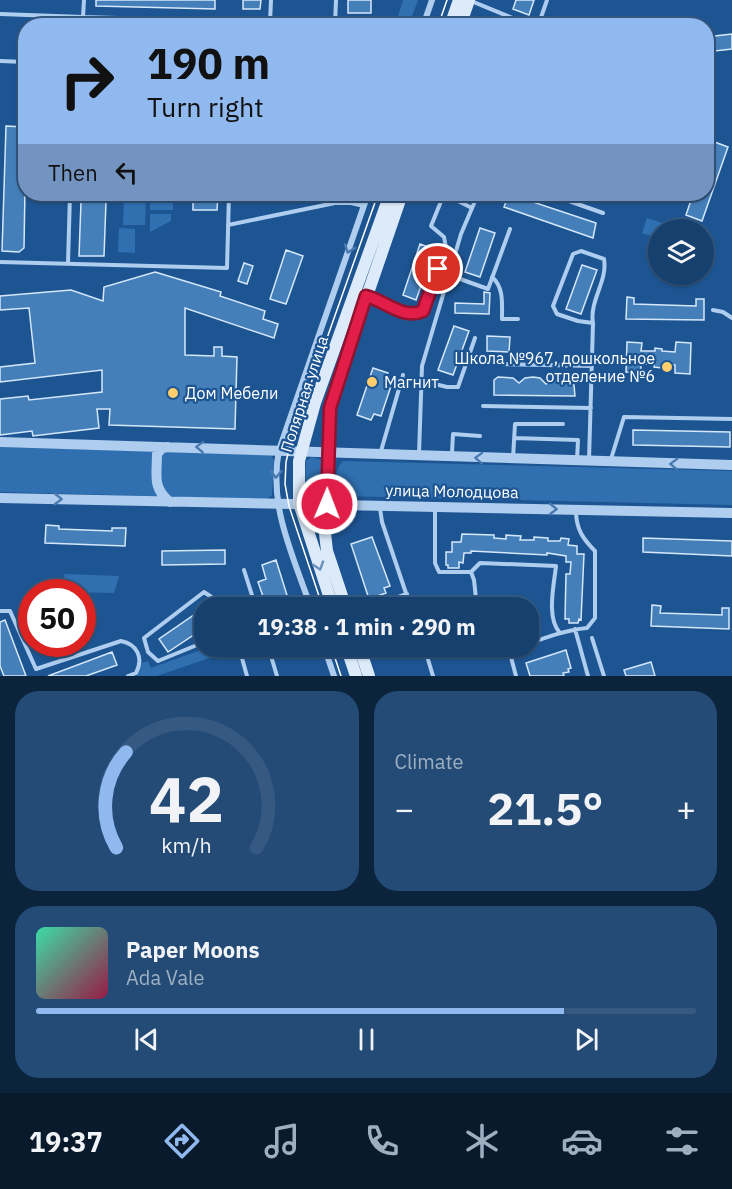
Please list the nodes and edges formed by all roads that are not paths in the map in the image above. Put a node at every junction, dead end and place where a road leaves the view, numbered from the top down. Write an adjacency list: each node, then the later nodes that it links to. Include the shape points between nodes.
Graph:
1 (84, 0): 9 (lane)
2 (271, 0): 11 (lane)
3 (336, 0): 12 (lane)
4 (432, 0): 13 (street)
5 (459, 0): 14 (main road)
6 (469, 0): 15 (main road); 16 (lane)
7 (548, 0): 17 (lane)
8 (0, 14): 9 (lane)
9 (83, 17): 10 (lane)
10 (108, 18)
11 (270, 18)
12 (335, 18)
13 (426, 18)
14 (453, 18)
15 (463, 18)
16 (513, 18)
17 (541, 18)
18 (0, 62): 19 (lane)
19 (18, 62)
20 (70, 201): 35 (lane)
21 (229, 201): 32 (lane)
22 (366, 201): 29 (street)
23 (387, 201): 58 (main road, Полярная улица)
24 (400, 201): 38 (main road, Полярная улица)
25 (441, 201): 38 (lane, via 431,226 444,237 446,248 423,311 403,313)
26 (458, 201): 30 (lane)
27 (476, 201): 30 (lane)
28 (569, 201): 31 (lane)
29 (364, 206): 32 (lane, via 335,203); 57 (street, one-way to 57)
30 (473, 208): 36 (lane)
31 (603, 213)
32 (228, 225): 35 (lane, via 227,268)
33 (510, 229): 37 (lane)
34 (0, 262): 35 (lane)
35 (68, 263)
36 (449, 275): 37 (lane, via 488,289); 47 (lane, via 422,366)
37 (492, 278): 41 (lane, via 502,294 502,319)
38 (366, 296): 59 (main road, Полярная улица, via 330,408)
39 (713, 310): 40 (lane)
40 (732, 318)
41 (518, 319)
42 (593, 323): 42 (lane, via 592,314 606,270 604,259 581,251 573,254 553,306 557,315); 45 (lane)
43 (475, 338): 47 (lane, via 458,387)
44 (501, 364): 45 (lane)
45 (592, 366): 49 (lane)
46 (403, 375): 60 (lane)
47 (422, 381): 61 (lane)
48 (483, 406): 49 (lane)
49 (591, 408): 65 (lane)
50 (732, 419): 66 (lane, via 624,417)
51 (562, 424): 53 (lane, via 515,424)
52 (480, 436): 62 (lane, via 453,434)
53 (514, 438): 63 (lane); 64 (lane, via 578,440)
54 (0, 442): 55 (street, улица Молодцова)
55 (140, 445): 56 (street, улица Молодцова); 69 (street, via 151,454 151,488)
56 (171, 446): 57 (street, улица Молодцова, one-way to 56); 70 (street, via 157,454 157,488)
57 (279, 450): 58 (street, улица Молодцова); 71 (street, one-way to 71, via 275,476)
58 (301, 451): 59 (street, улица Молодцова); 72 (main road, Полярная улица)
59 (328, 452): 60 (street, улица Молодцова); 73 (main road, Полярная улица)
60 (380, 455): 61 (street, улица Молодцова)
61 (419, 456): 62 (street, улица Молодцова)
62 (452, 457): 63 (street, улица Молодцова, one-way to 62)
63 (513, 459): 64 (street, улица Молодцова)
64 (577, 461): 65 (street, улица Молодцова)
65 (589, 461): 66 (street, улица Молодцова)
66 (610, 462): 67 (street, улица Молодцова, one-way to 66)
67 (732, 465)
68 (0, 498): 69 (street, улица Молодцова, one-way to 69)
69 (134, 501): 70 (street, улица Молодцова)
70 (170, 502): 71 (street, улица Молодцова)
71 (277, 503): 72 (street, улица Молодцова); 84 (street)
72 (299, 503): 73 (street, улица Молодцова); 85 (main road, Полярная улица, one-way to 85)
73 (327, 504): 74 (street, улица Молодцова); 86 (main road, Полярная улица, via 325,542)
74 (380, 505): 75 (street, улица Молодцова); 80 (lane, via 382,522)
75 (435, 506): 76 (street, улица Молодцова, one-way to 76); 79 (lane, via 435,563 439,572)
76 (576, 509): 77 (street, улица Молодцова); 92 (lane, via 582,538 595,551 595,618 587,628)
77 (732, 513)
78 (244, 570): 83 (lane)
79 (471, 572): 89 (lane); 93 (lane, via 480,563 556,566 554,627)
80 (407, 594): 87 (lane); 88 (lane)
81 (197, 597): 82 (lane, via 204,592)
82 (212, 597)
83 (253, 597)
84 (307, 597)
85 (329, 597)
86 (342, 597)
87 (398, 597)
88 (408, 597)
89 (476, 597)
90 (194, 600): 96 (lane, via 144,638 148,652 158,661)
91 (0, 611): 104 (lane, via 10,611 36,669 121,641 132,645 139,655 139,668)
92 (575, 629): 93 (lane); 112 (lane)
93 (560, 633): 95 (lane)
94 (592, 638): 113 (lane)
95 (539, 640)
96 (194, 646)
97 (241, 657): 105 (lane)
98 (272, 657): 106 (lane)
99 (328, 657): 107 (street)
100 (350, 657): 108 (main road)
101 (363, 657): 109 (main road)
102 (427, 657): 110 (lane)
103 (511, 657): 111 (lane)
104 (129, 676)
105 (246, 676)
106 (278, 676)
107 (334, 676)
108 (356, 676)
109 (369, 676)
110 (433, 676)
111 (516, 676)
112 (588, 676)
113 (604, 676)

